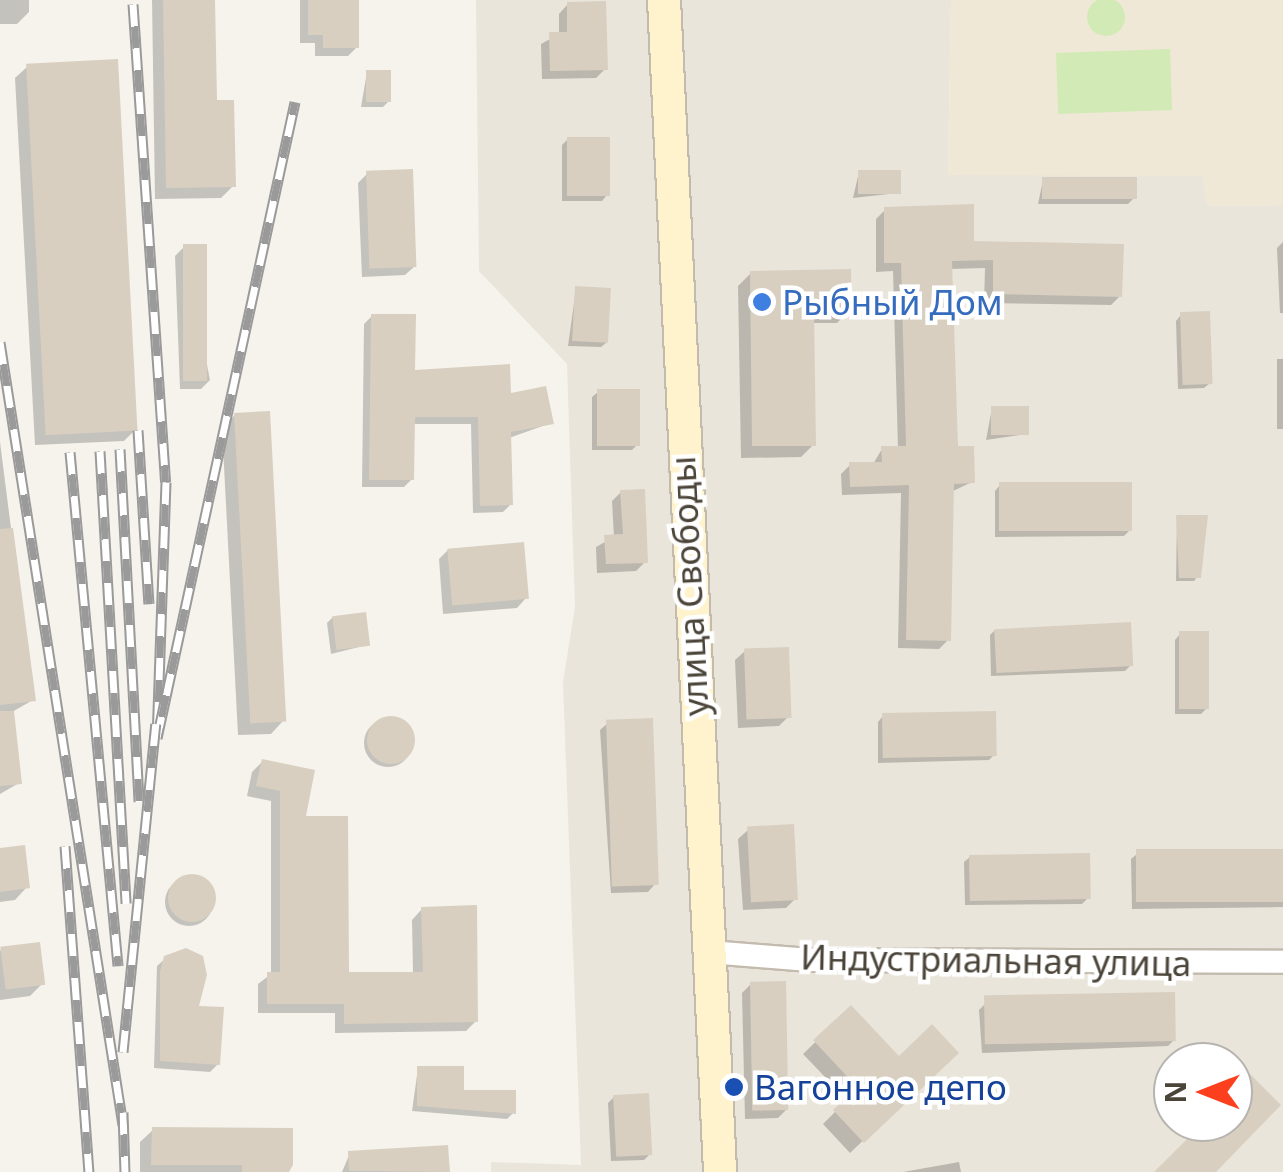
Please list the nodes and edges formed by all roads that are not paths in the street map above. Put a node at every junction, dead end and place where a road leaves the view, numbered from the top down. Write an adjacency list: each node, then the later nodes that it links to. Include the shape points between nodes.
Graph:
1 (664, 0): 2 (street, улица Свободы)
2 (709, 952): 3 (street, Индустриальная улица, via 810,960); 4 (street, улица Свободы)
3 (1283, 962)
4 (720, 1172)

